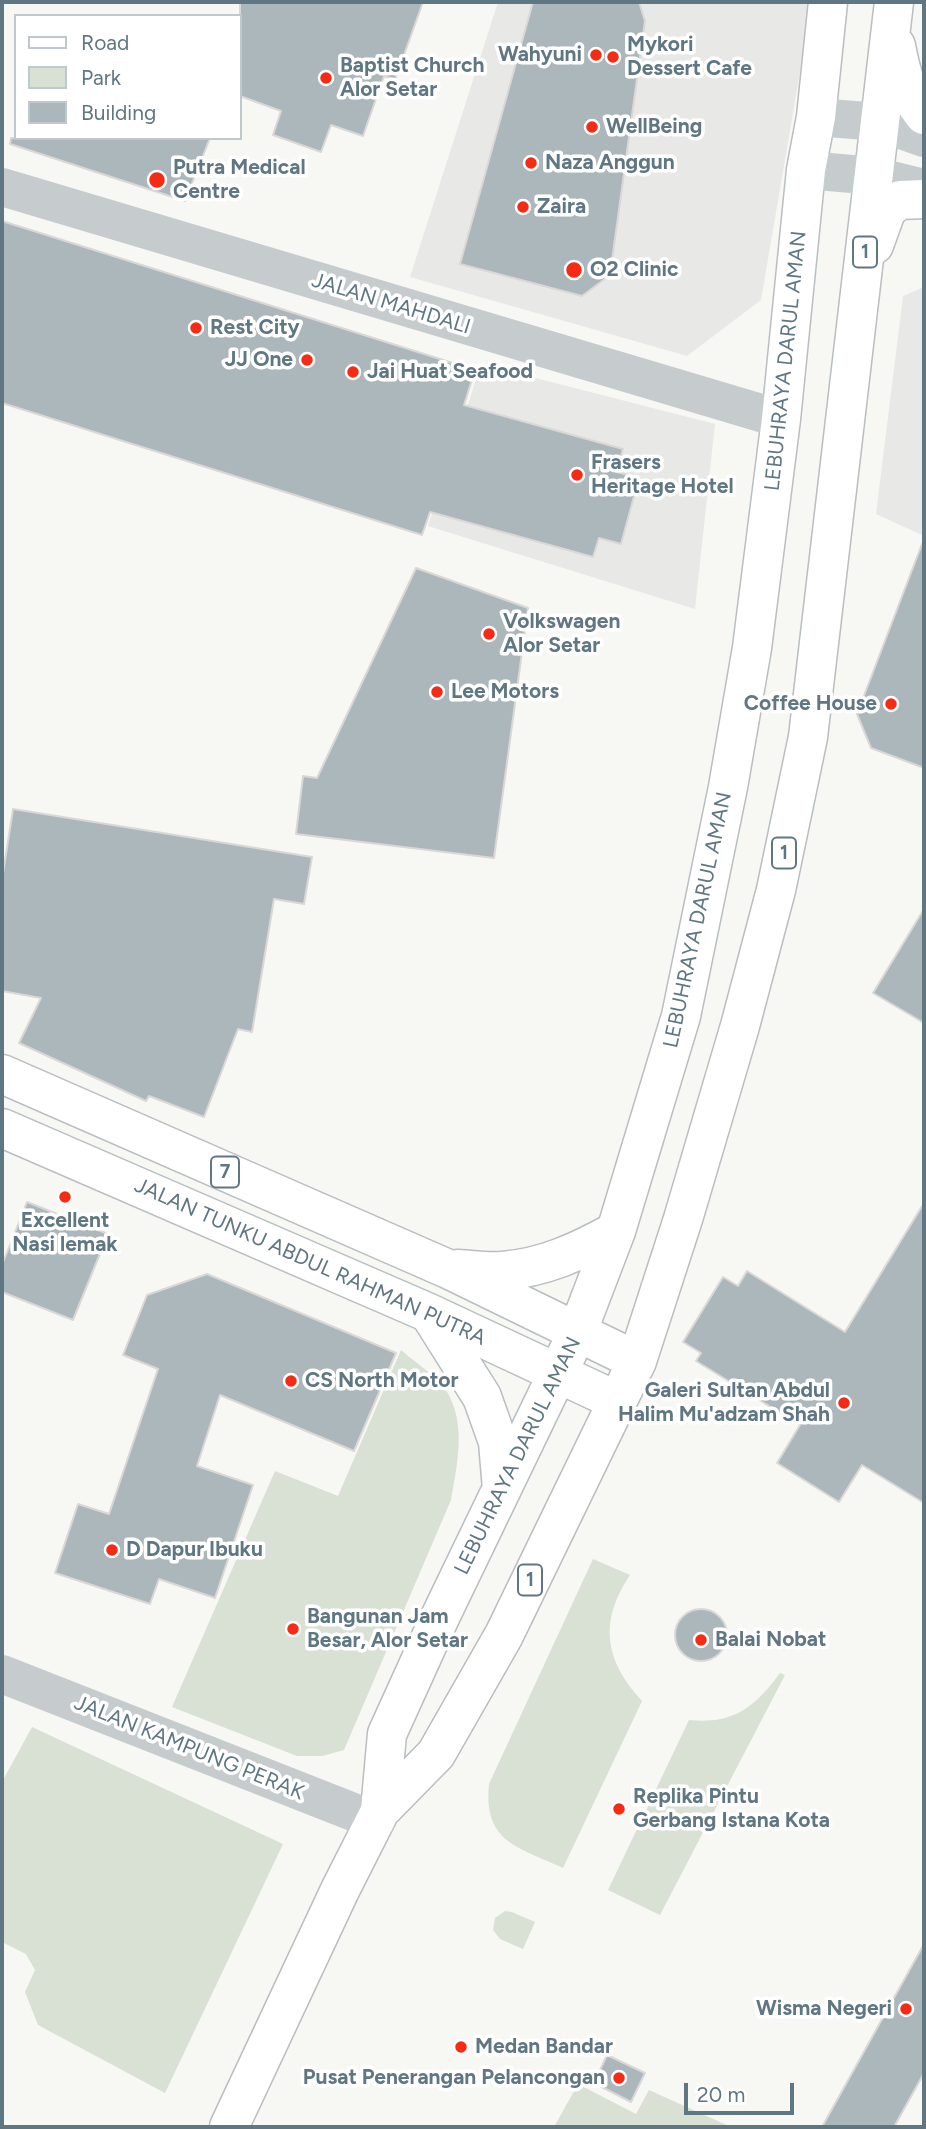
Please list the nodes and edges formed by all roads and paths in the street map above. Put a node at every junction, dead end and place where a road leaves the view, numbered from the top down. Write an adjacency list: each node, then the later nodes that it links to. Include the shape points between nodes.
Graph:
1 (828, 2): 4 (main road, LEBUHRAYA DARUL AMAN / 1)
2 (893, 11): 3 (main road, via 901,72 911,99); 5 (main road, 1)
3 (924, 115)
4 (816, 117): 5 (street); 7 (main road, LEBUHRAYA DARUL AMAN / 1)
5 (880, 122): 6 (street); 8 (main road, 1)
6 (924, 138)
7 (806, 170): 8 (street); 13 (main road, LEBUHRAYA DARUL AMAN / 1)
8 (875, 176): 10 (street); 12 (main road, 1)
9 (2, 187): 13 (street, JALAN MAHDALI)
10 (924, 188)
11 (924, 200): 12 (main road, via 900,200 887,209 876,232)
12 (855, 329): 20 (main road, 1, via 808,737 782,864 740,1026)
13 (781, 419): 16 (main road, LEBUHRAYA DARUL AMAN / 1, via 752,648 681,1016)
14 (2, 1074): 17 (main road, 7)
15 (2, 1128): 18 (main road, JALAN TUNKU ABDUL RAHMAN PUTRA / 7)
16 (616, 1231): 17 (main road, via 554,1262 503,1271); 19 (main road, LEBUHRAYA DARUL AMAN / 1)
17 (448, 1269): 19 (main road, 7)
18 (429, 1313): 21 (main road, JALAN TUNKU ABDUL RAHMAN PUTRA / 7); 23 (main road, via 482,1396 498,1441)
19 (577, 1334): 20 (main road, 7); 21 (main road, LEBUHRAYA DARUL AMAN / 1)
20 (637, 1361): 22 (main road, 1)
21 (558, 1374): 22 (main road, JALAN TUNKU ABDUL RAHMAN PUTRA / 7); 23 (main road, LEBUHRAYA DARUL AMAN / 1)
22 (617, 1401): 25 (main road, 1, via 504,1635 436,1754)
23 (502, 1489): 25 (main road, LEBUHRAYA DARUL AMAN / 1, via 387,1734)
24 (2, 1674): 25 (street, JALAN KAMPUNG PERAK)
25 (378, 1816): 26 (main road, 1)
26 (229, 2127)

